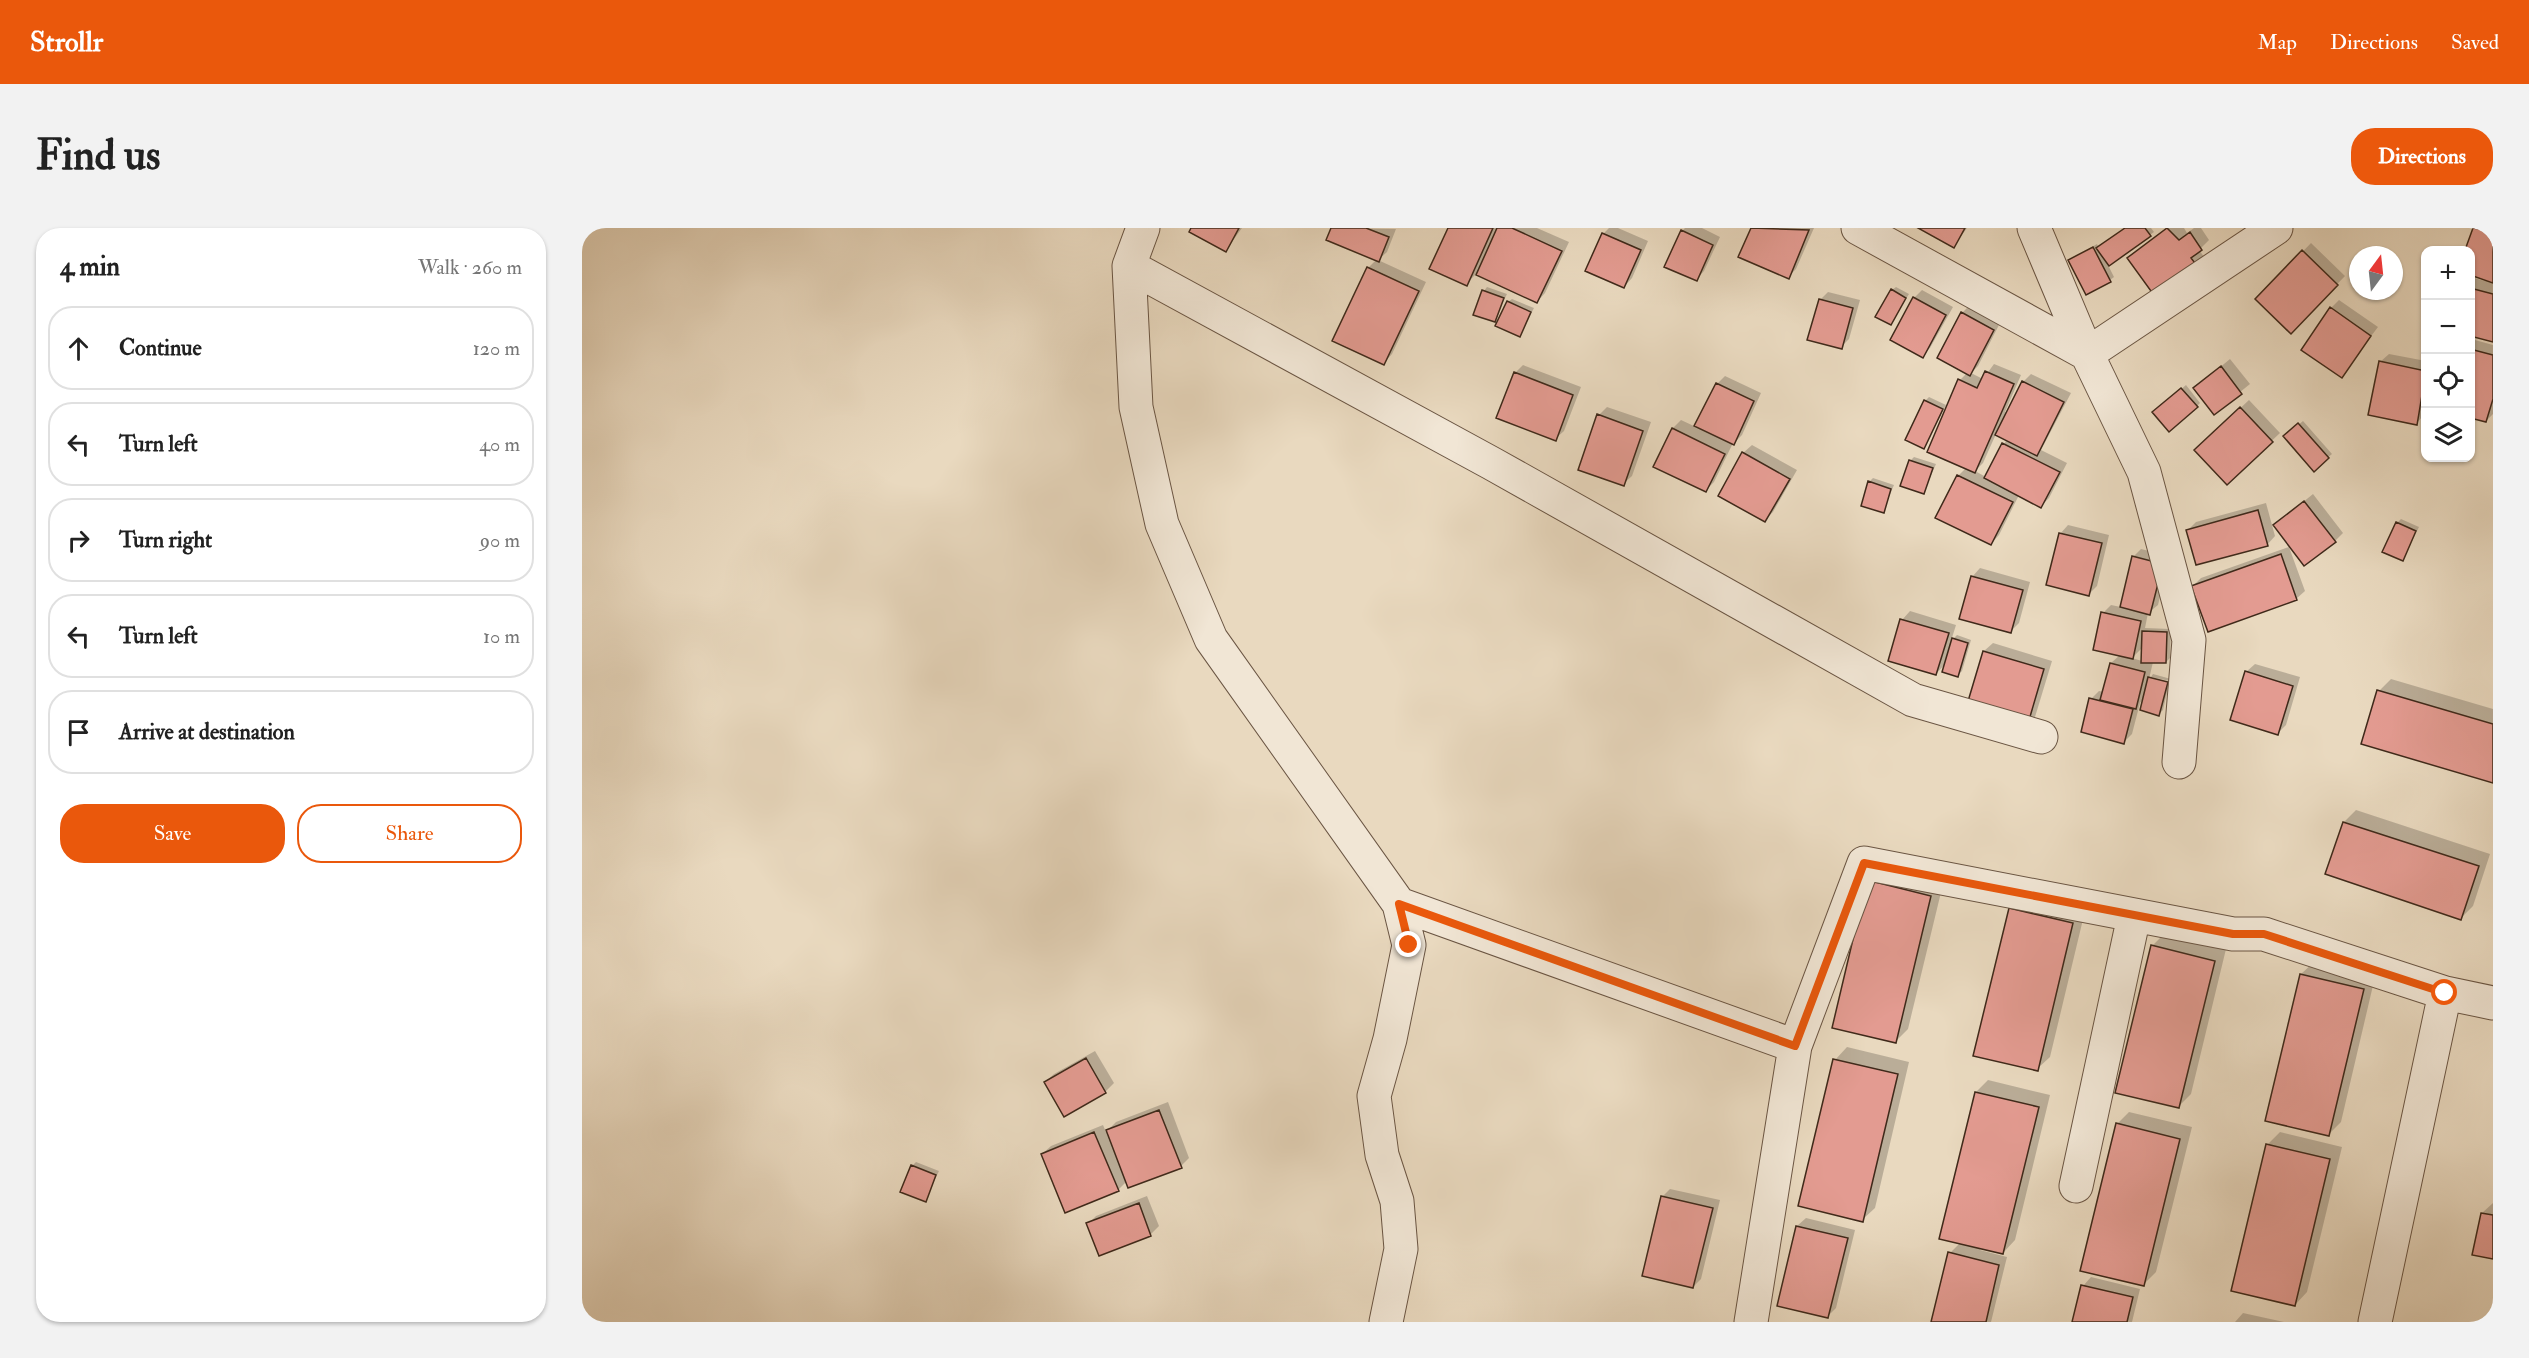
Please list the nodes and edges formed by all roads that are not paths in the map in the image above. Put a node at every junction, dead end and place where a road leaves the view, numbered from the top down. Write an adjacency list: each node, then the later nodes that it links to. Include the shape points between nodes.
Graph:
1 (1143, 228): 5 (street)
2 (1858, 228): 6 (street)
3 (2034, 228): 6 (street)
4 (2276, 228): 6 (street)
5 (1129, 266): 7 (street, via 1913,700); 9 (street, via 1136,407 1162,524 1211,639)
6 (2087, 354): 8 (street, via 2144,472 2189,640)
7 (2041, 737)
8 (2179, 762)
9 (1399, 904): 13 (street); 15 (street, via 1409,945 1374,1096 1382,1155 1397,1201 1401,1249)
10 (2134, 916): 11 (street, via 2233,934 2264,934); 13 (street, via 1864,863); 14 (street)
11 (2445, 993): 12 (street); 17 (street)
12 (2493, 1003)
13 (1795, 1046): 16 (street)
14 (2076, 1186)
15 (1386, 1322)
16 (1751, 1322)
17 (2375, 1322)

